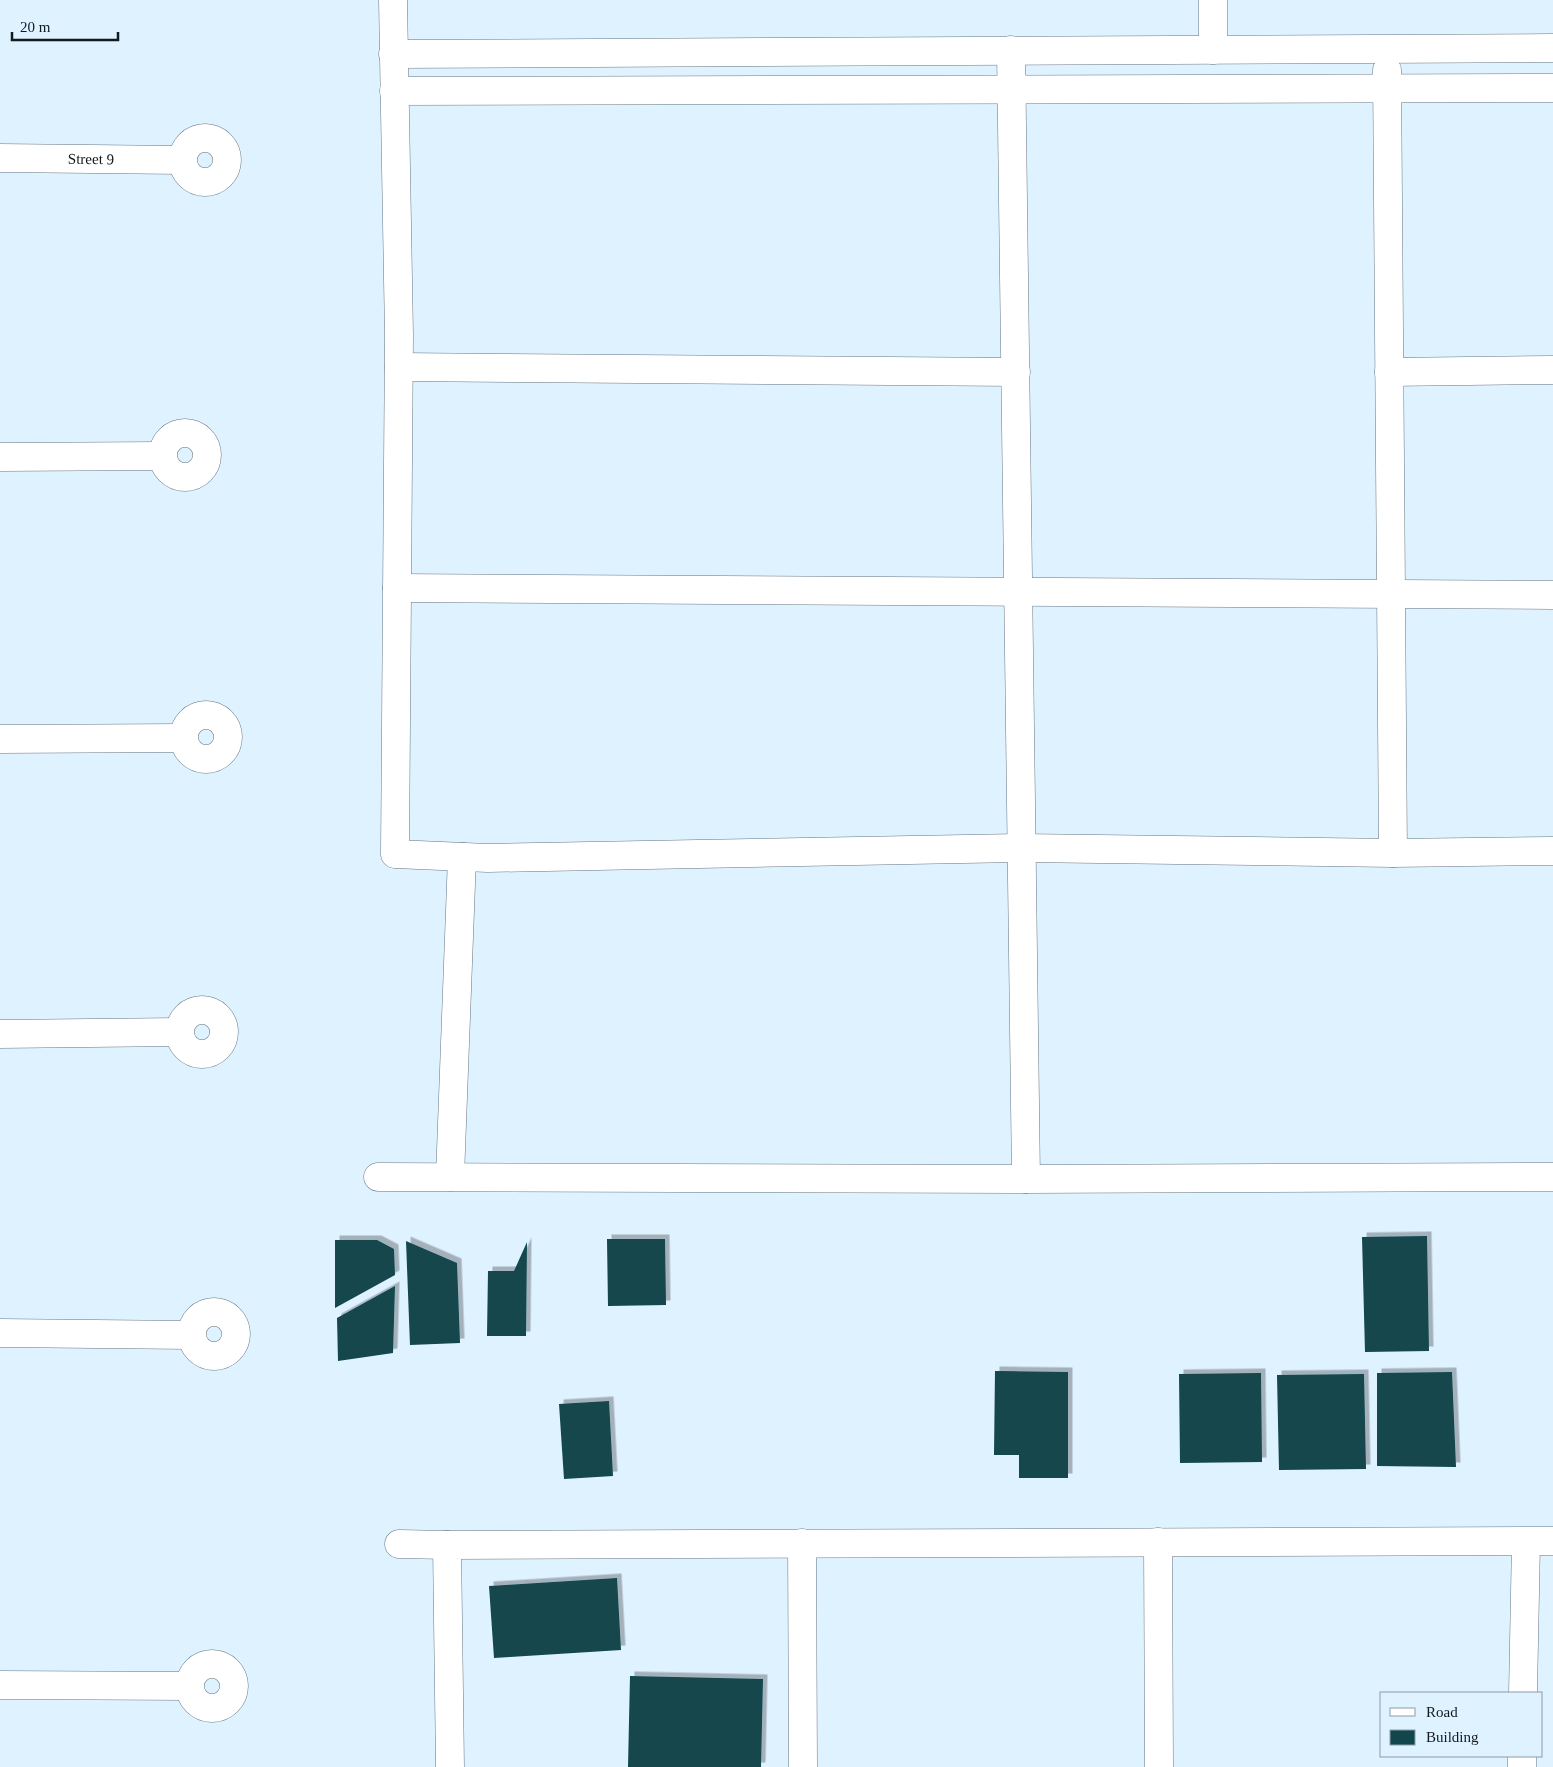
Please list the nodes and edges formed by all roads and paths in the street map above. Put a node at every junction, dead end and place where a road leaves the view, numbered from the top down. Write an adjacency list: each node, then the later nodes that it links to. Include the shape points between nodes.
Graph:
1 (393, 0): 7 (street)
2 (1213, 0): 5 (street)
3 (1553, 48): 6 (street)
4 (1011, 50): 5 (street); 7 (street); 10 (street)
5 (1213, 50): 6 (street)
6 (1387, 50): 8 (street)
7 (394, 54): 11 (street)
8 (1387, 88): 9 (street); 10 (street); 17 (street)
9 (1553, 88)
10 (1012, 90): 11 (street); 16 (street)
11 (394, 91): 14 (street)
12 (0, 158): 13 (street, Street 9)
13 (182, 160)
14 (399, 367): 16 (street); 20 (street)
15 (1553, 370): 17 (street)
16 (1016, 372): 21 (street)
17 (1389, 372): 22 (street)
18 (162, 456): 19 (street)
19 (0, 457)
20 (397, 588): 21 (street); 29 (street, via 395,854)
21 (1018, 592): 22 (street); 26 (street)
22 (1391, 594): 23 (street); 28 (street)
23 (1553, 596)
24 (183, 738): 25 (street)
25 (0, 739)
26 (1022, 848): 28 (street); 29 (street); 35 (street)
27 (1553, 851): 28 (street)
28 (1393, 853)
29 (462, 857): 33 (street)
30 (179, 1032): 31 (street)
31 (0, 1034)
32 (378, 1177): 33 (street)
33 (450, 1177): 35 (street)
34 (1553, 1177): 35 (street)
35 (1026, 1179)
36 (0, 1333): 37 (street)
37 (191, 1335)
38 (1553, 1541): 40 (street)
39 (1158, 1542): 40 (street); 41 (street); 49 (street)
40 (1526, 1542): 46 (street)
41 (802, 1543): 43 (street); 48 (street)
42 (399, 1544): 43 (street)
43 (447, 1545): 47 (street)
44 (0, 1685): 45 (street)
45 (189, 1686)
46 (1523, 1692)
47 (450, 1767)
48 (803, 1767)
49 (1159, 1767)

